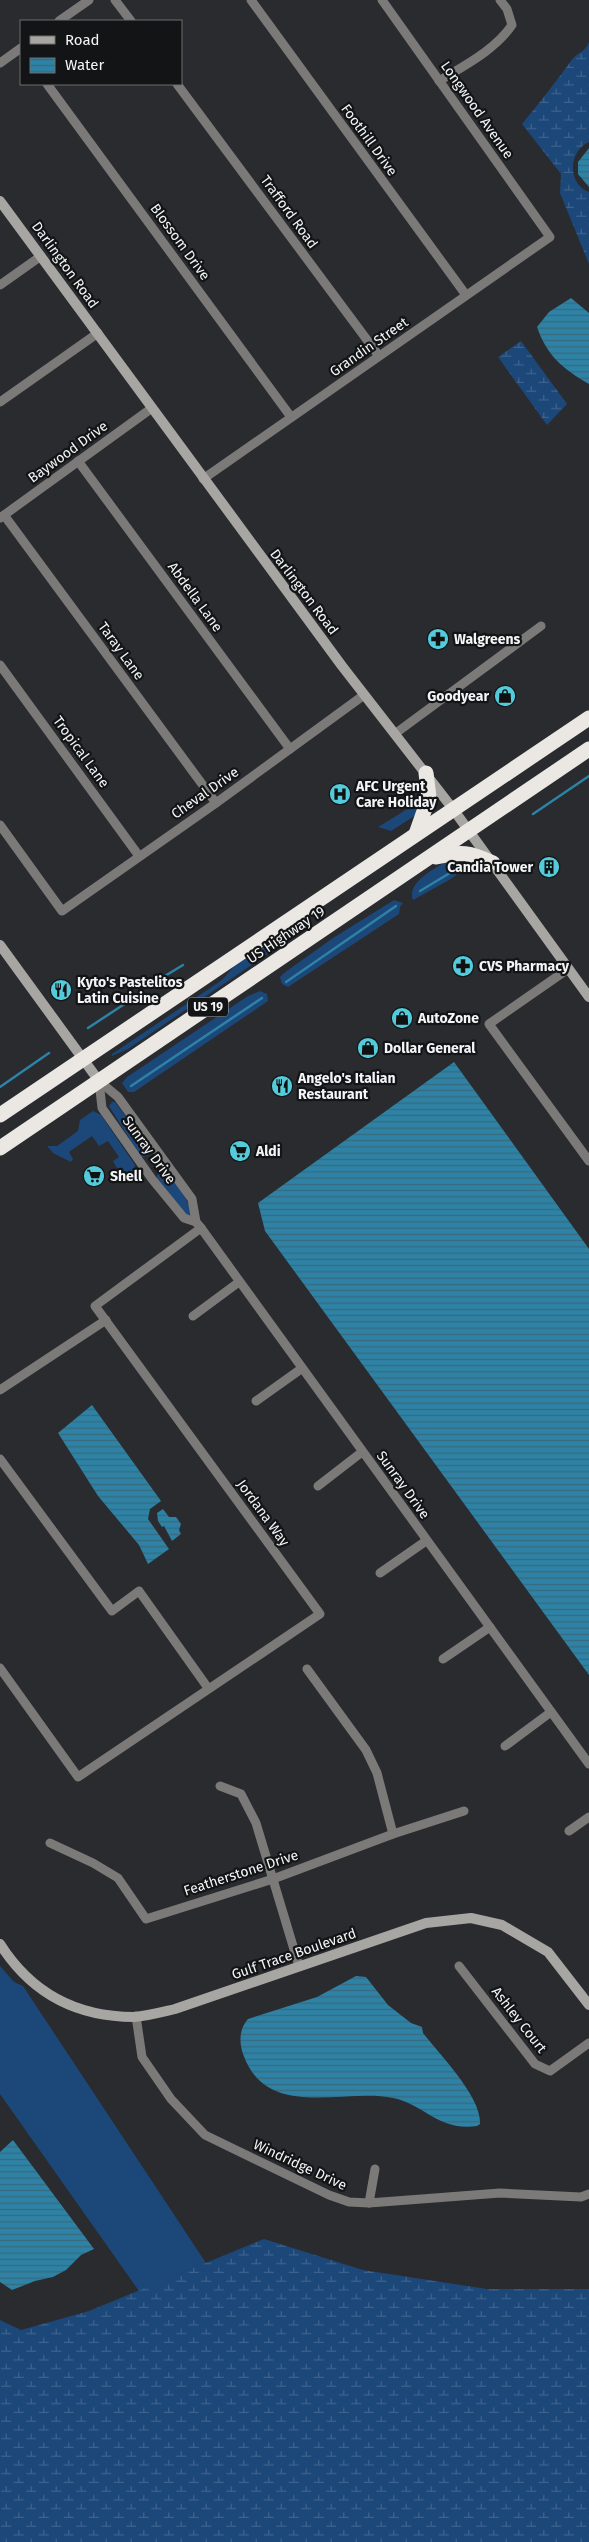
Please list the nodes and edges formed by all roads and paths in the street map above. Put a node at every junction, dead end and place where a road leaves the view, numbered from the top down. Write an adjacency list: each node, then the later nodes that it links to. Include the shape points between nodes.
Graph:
1 (89, 0): 6 (street)
2 (115, 0): 7 (street)
3 (251, 0): 17 (street, Foothill Drive)
4 (382, 0): 10 (street, Longwood Avenue)
5 (500, 0): 10 (street, via 512,25 498,42)
6 (60, 20)
7 (130, 20)
8 (20, 49): 9 (street)
9 (0, 63)
10 (439, 81): 14 (street, Longwood Avenue)
11 (48, 85): 22 (street, Blossom Drive)
12 (178, 85): 19 (street, Trafford Road)
13 (0, 201): 15 (street, Darlington Road)
14 (550, 237): 17 (street, Grandin Street)
15 (41, 256): 16 (street); 18 (street, Darlington Road)
16 (0, 285)
17 (466, 295): 19 (street, Grandin Street)
18 (98, 333): 20 (street); 21 (street, Darlington Road)
19 (379, 356): 22 (street, Grandin Street)
20 (0, 402)
21 (152, 408): 23 (street, Baywood Drive); 24 (street, Darlington Road)
22 (292, 417): 24 (street, Grandin Street)
23 (78, 461): 25 (street, Baywood Drive); 31 (street, Abdella Lane)
24 (203, 479): 28 (street, Darlington Road)
25 (2, 516): 34 (street, Taray Lane)
26 (541, 626): 30 (street)
27 (0, 665): 39 (street, Tropical Lane)
28 (364, 695): 30 (street, Darlington Road); 31 (street, Cheval Drive)
29 (589, 718): 35 (highway, US Highway 19 / US 19)
30 (396, 733): 33 (street, Darlington Road)
31 (290, 749): 34 (street, Cheval Drive)
32 (589, 749): 37 (highway, US Highway 19 / US 19)
33 (426, 773): 35 (street, Darlington Road); 38 (highway, via 429,797)
34 (216, 803): 39 (street, Cheval Drive)
35 (453, 809): 37 (street, Darlington Road); 38 (highway, US Highway 19 / US 19)
36 (0, 825): 39 (street, Cheval Drive, via 62,911)
37 (469, 831): 40 (highway, US Highway 19 / US 19); 41 (street, Darlington Road)
38 (416, 834): 45 (highway, US Highway 19 / US 19)
39 (139, 856)
40 (427, 859): 41 (highway, via 457,852); 46 (highway, US Highway 19 / US 19)
41 (493, 864): 43 (street, Darlington Road)
42 (0, 946): 45 (street, Sunray Drive)
43 (568, 969): 44 (street, Darlington Road); 49 (street, via 489,1024)
44 (589, 997)
45 (84, 1058): 46 (street, Sunray Drive); 47 (highway, US Highway 19 / US 19)
46 (99, 1081): 48 (highway, US Highway 19 / US 19); 50 (street, Sunray Drive, via 118,1097 192,1199); 50 (street, Sunray Drive, via 102,1108 126,1143 184,1218)
47 (0, 1114)
48 (0, 1148)
49 (589, 1161)
50 (198, 1225): 51 (street, Sunray Drive); 53 (street, Jordana Way, via 96,1306)
51 (239, 1282): 52 (street); 54 (street, Sunray Drive)
52 (193, 1316)
53 (106, 1320): 55 (street); 66 (street, Jordana Way, via 320,1614)
54 (301, 1369): 56 (street); 57 (street, Sunray Drive)
55 (0, 1390)
56 (256, 1401)
57 (362, 1452): 59 (street); 60 (street, Sunray Drive)
58 (0, 1459): 66 (street, via 112,1611 139,1591)
59 (318, 1486)
60 (426, 1541): 61 (street); 62 (street, Sunray Drive)
61 (380, 1573)
62 (490, 1627): 63 (street); 67 (street, Sunray Drive)
63 (443, 1659)
64 (0, 1668): 66 (street, Jordana Way, via 78,1777)
65 (307, 1669): 74 (street, via 366,1750 377,1773)
66 (208, 1688)
67 (550, 1712): 68 (street); 69 (street, Sunray Drive)
68 (505, 1746)
69 (589, 1764)
70 (220, 1786): 76 (street, via 241,1794 256,1823)
71 (464, 1810): 74 (street, Featherstone Drive)
72 (589, 1817): 73 (street)
73 (569, 1831)
74 (393, 1834): 76 (street, Featherstone Drive)
75 (50, 1843): 76 (street, Featherstone Drive, via 118,1878 146,1919)
76 (273, 1879): 78 (street)
77 (0, 1944): 81 (street, Gulf Trace Boulevard, via 13,1965 52,1998 89,2012)
78 (300, 1966): 80 (street, Gulf Trace Boulevard, via 426,1924 471,1918 502,1925 548,1952); 81 (street, Gulf Trace Boulevard, via 175,2010)
79 (459, 1966): 82 (street, Ashley Court, via 534,2064 550,2071)
80 (589, 2006)
81 (136, 2016): 85 (street, Windridge Drive, via 142,2057 171,2099 205,2135 329,2194 349,2202)
82 (589, 2043)
83 (375, 2169): 85 (street)
84 (589, 2194): 85 (street, Windridge Drive, via 581,2197 500,2193)
85 (369, 2203)

